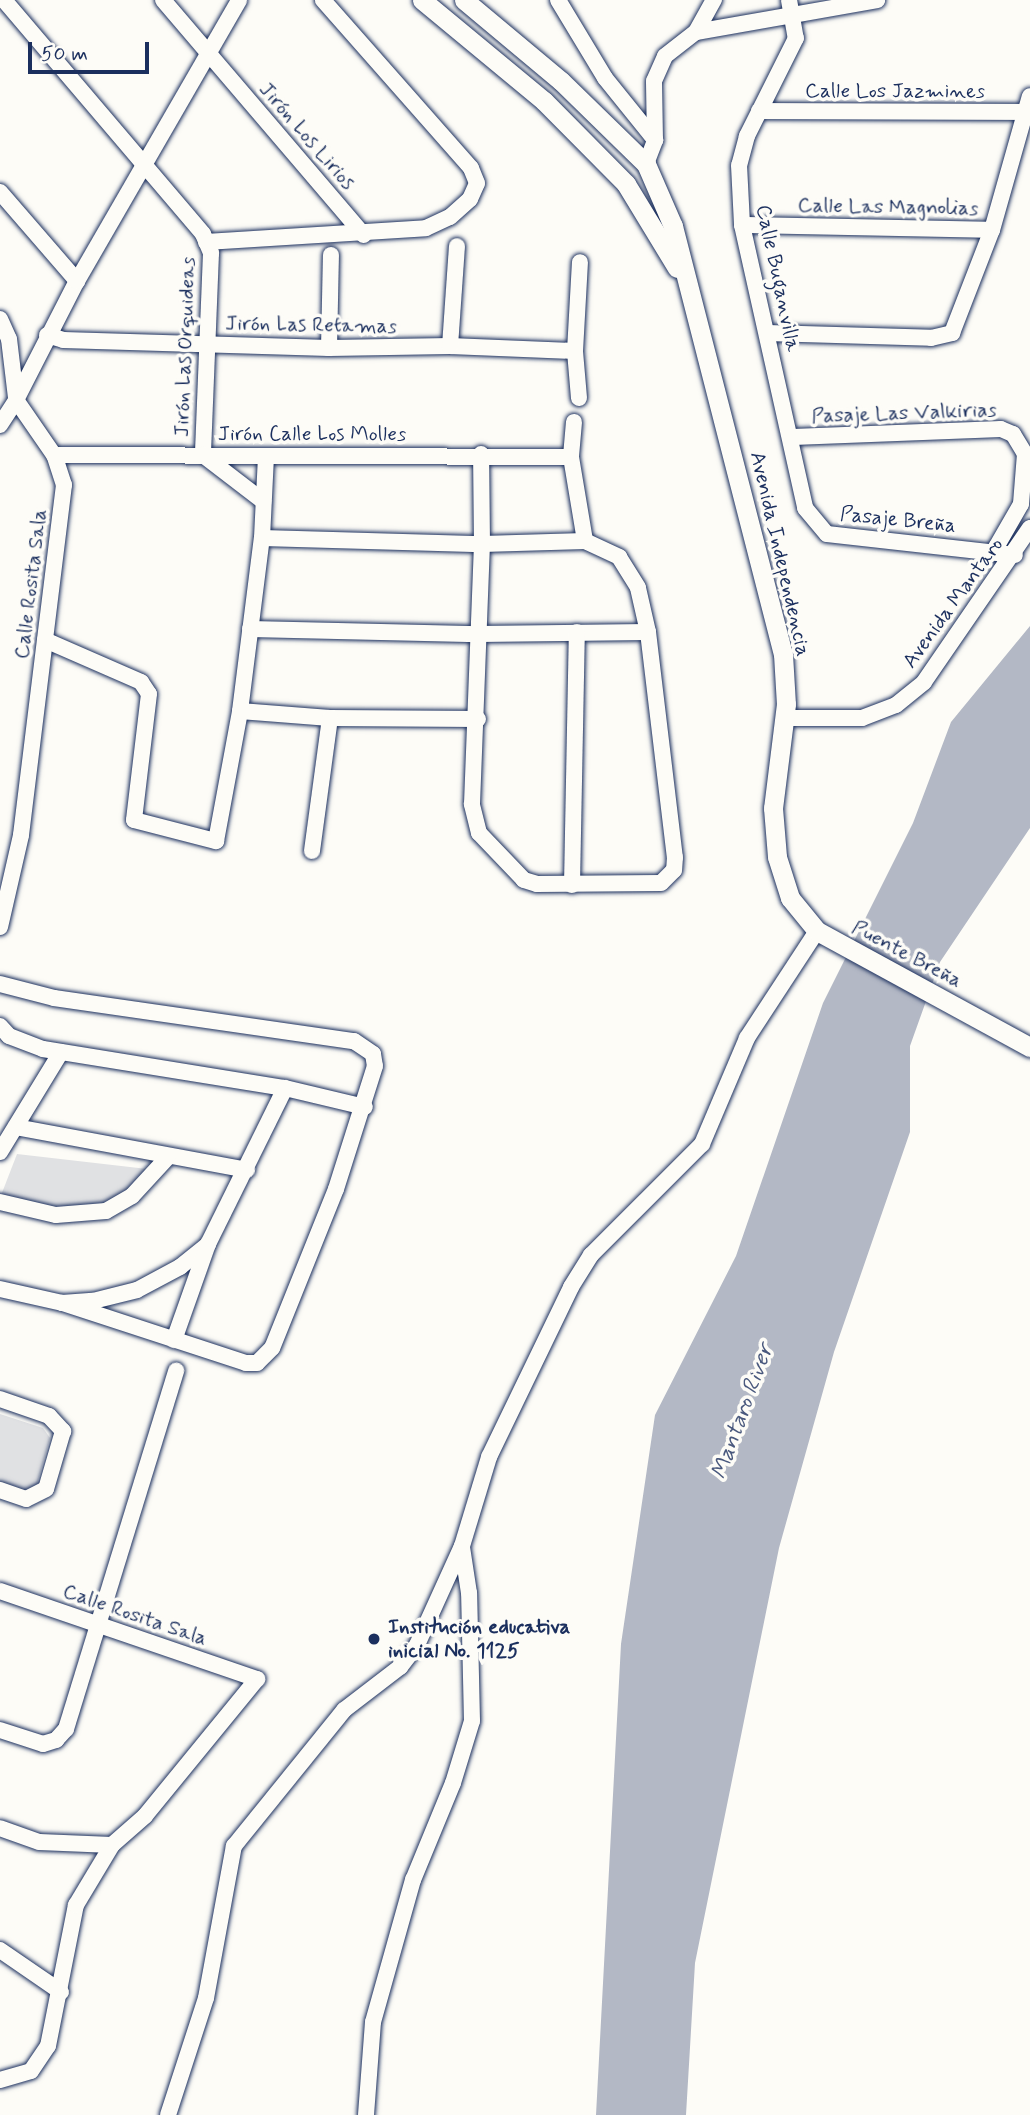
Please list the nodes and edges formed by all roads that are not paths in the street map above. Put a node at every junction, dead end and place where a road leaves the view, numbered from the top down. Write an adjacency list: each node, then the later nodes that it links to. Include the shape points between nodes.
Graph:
1 (4, 0): 17 (street, Jirón Las Orquideas)
2 (163, 0): 13 (street, Jirón Los Lirios)
3 (239, 0): 13 (street)
4 (323, 0): 22 (street, Jirón Las Orquideas, via 471,169 477,183 470,199 450,217 426,228)
5 (422, 0): 28 (main road, Avenida Independencia, via 544,101 626,184)
6 (464, 0): 18 (main road, Avenida Independencia, via 561,81)
7 (558, 0): 16 (street, via 605,78)
8 (714, 0): 12 (street)
9 (789, 0): 11 (street, Calle Buganvilla)
10 (877, 0): 11 (street)
11 (794, 17): 12 (street); 15 (street, Calle Buganvilla, via 792,48)
12 (696, 32): 16 (street, via 665,56 654,81)
13 (208, 53): 17 (street); 22 (street, Jirón Los Lirios)
14 (1029, 107): 15 (street, Calle Los Jazmines); 21 (street)
15 (759, 111): 20 (street, Calle Buganvilla, via 739,165)
16 (655, 140): 18 (street)
17 (144, 162): 23 (street, Jirón Las Orquideas); 27 (street)
18 (646, 164): 28 (main road, Avenida Independencia, via 673,226)
19 (0, 192): 27 (street)
20 (742, 225): 21 (street, Calle Las Magnolias); 30 (street, Calle Buganvilla)
21 (992, 230): 30 (street, via 952,332 930,338)
22 (364, 235): 23 (street, Jirón Las Orquideas)
23 (206, 242): 32 (street, Jirón Las Orquideas, via 211,253)
24 (457, 246): 33 (street)
25 (331, 255): 34 (street)
26 (580, 262): 35 (street)
27 (77, 281): 31 (street)
28 (688, 289): 61 (main road, Avenida Independencia, via 783,654)
29 (0, 319): 37 (street, via 9,339)
30 (767, 333): 40 (street, Calle Buganvilla)
31 (47, 335): 32 (street, Jirón Las Retamas); 37 (street)
32 (205, 344): 34 (street, Jirón Las Retamas); 43 (street, Jirón Las Orquideas)
33 (450, 346): 34 (street, Jirón Las Retamas); 35 (street, Jirón Las Retamas)
34 (329, 348)
35 (575, 351): 36 (street)
36 (579, 398)
37 (8, 399): 39 (street); 42 (street, Calle Rosita Sala)
38 (573, 422): 45 (street)
39 (0, 425)
40 (793, 437): 48 (street, Calle Buganvilla, via 805,508); 52 (street, Pasaje Las Valkirias, via 1000,429 1013,434 1025,454 1025,477 1013,523)
41 (481, 454): 44 (street, Jirón Calle Los Molles); 45 (street, Jirón Calle Los Molles); 51 (street)
42 (54, 455): 43 (street, Jirón Calle Los Molles); 58 (street, Calle Rosita Sala, via 64,485)
43 (203, 455): 44 (street, Jirón Calle Los Molles); 46 (street)
44 (267, 456): 46 (street)
45 (571, 457): 50 (street)
46 (263, 501): 49 (street)
47 (1030, 528): 53 (street, Avenida Mantaro)
48 (818, 529): 52 (street, Pasaje Breña, via 839,536)
49 (262, 538): 51 (street); 54 (street)
50 (585, 541): 51 (street); 56 (street, via 610,550 632,574)
51 (482, 544): 57 (street)
52 (994, 551): 53 (street, Pasaje Breña)
53 (1015, 555): 61 (street, Avenida Mantaro, via 924,682 896,705 862,718)
54 (250, 629): 57 (street); 59 (street)
55 (577, 632): 56 (street); 57 (street); 64 (street)
56 (648, 632): 64 (street, via 674,870 669,878 649,885)
57 (479, 634): 62 (street)
58 (45, 640): 59 (street, via 141,682 149,694 134,820 216,841); 65 (street, Calle Rosita Sala, via 21,835)
59 (240, 711): 60 (street)
60 (330, 718): 62 (street); 63 (street)
61 (784, 718): 66 (main road, Avenida Independencia, via 773,808 778,857 790,898)
62 (478, 719): 64 (street, via 472,804 479,832 524,880)
63 (312, 851)
64 (572, 886)
65 (0, 927)
66 (824, 935): 69 (main road, Puente Breña); 86 (street, via 790,967 747,1038 702,1144 591,1255 571,1287 489,1457)
67 (0, 984): 72 (street, via 54,998 354,1041 373,1054 375,1066)
68 (0, 1026): 70 (street, via 9,1036)
69 (1030, 1047)
70 (61, 1052): 71 (street); 73 (street)
71 (285, 1088): 72 (street); 76 (street)
72 (365, 1107): 82 (street, via 272,1348 257,1363 246,1363)
73 (16, 1126): 74 (street); 75 (street)
74 (0, 1152)
75 (168, 1157): 76 (street); 77 (street, via 132,1196 106,1211 56,1215)
76 (247, 1170): 78 (street)
77 (0, 1202)
78 (208, 1244): 80 (street, via 180,1267 137,1290); 82 (street)
79 (2, 1290): 80 (street); 81 (street)
80 (62, 1303): 82 (street)
81 (0, 1307)
82 (174, 1340)
83 (176, 1371): 88 (street)
84 (0, 1399): 85 (street, via 49,1416 63,1431 46,1489 26,1499)
85 (0, 1490)
86 (462, 1546): 95 (street, via 417,1644 400,1667 344,1710 234,1846 206,1998); 96 (street, via 469,1593 472,1721 453,1783 413,1880 373,2022)
87 (0, 1591): 88 (street, Calle Rosita Sala)
88 (97, 1624): 89 (street, via 66,1729 56,1740 43,1744); 91 (street, Calle Rosita Sala, via 257,1679 145,1816)
89 (0, 1730)
90 (0, 1828): 91 (street, via 39,1842)
91 (112, 1845): 93 (street, via 76,1905 66,1940)
92 (0, 1950): 93 (street)
93 (61, 1992): 94 (street, via 48,2046 31,2071)
94 (0, 2080)
95 (168, 2115)
96 (366, 2115)

